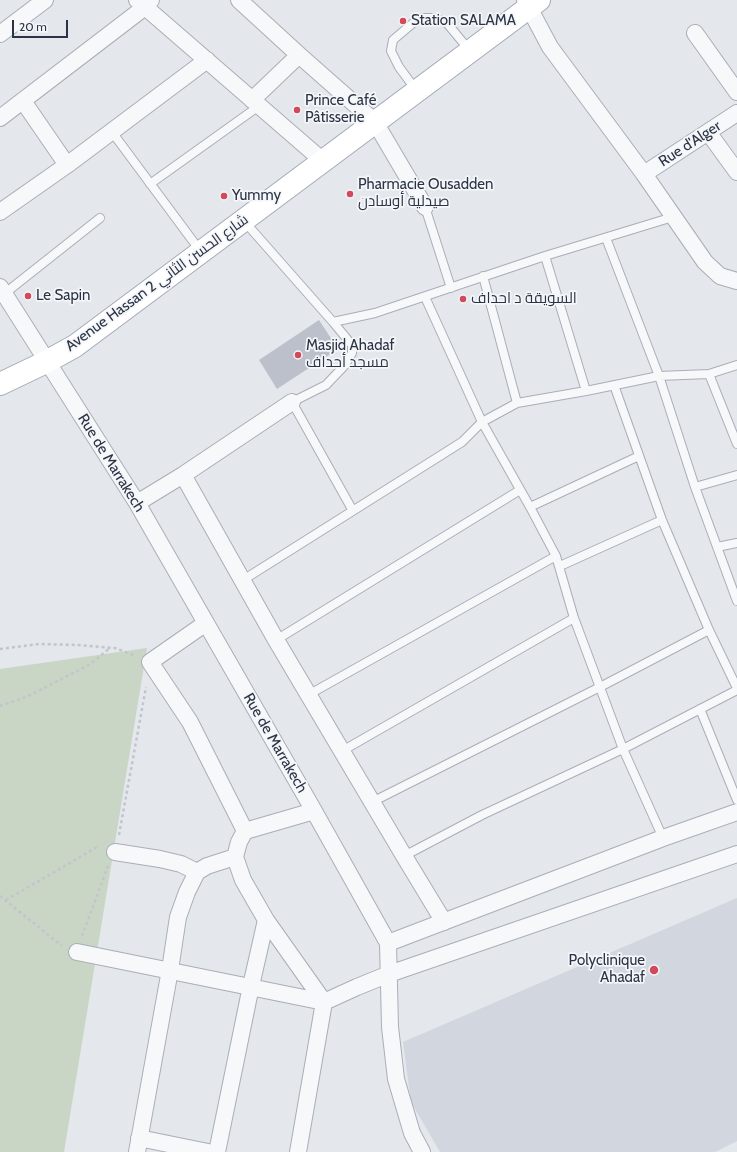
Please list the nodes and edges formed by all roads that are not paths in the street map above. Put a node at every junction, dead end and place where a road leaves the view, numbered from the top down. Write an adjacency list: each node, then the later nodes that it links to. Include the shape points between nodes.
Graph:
1 (45, 0): 6 (street)
2 (239, 0): 8 (street)
3 (145, 2): 9 (street); 12 (street)
4 (531, 2): 7 (main road, Avenue Hassan 2 شارع الحسن الثاني); 22 (street, via 550,47)
5 (695, 33): 11 (street)
6 (0, 34)
7 (470, 51): 10 (main road, Avenue Hassan 2 شارع الحسن الثاني); 10 (lane, via 446,22 433,18 419,18 393,40 391,50)
8 (299, 55): 13 (street); 16 (street)
9 (207, 60): 13 (street); 17 (street)
10 (417, 91): 16 (main road, Avenue Hassan 2 شارع الحسن الثاني)
11 (737, 92)
12 (23, 101): 15 (street); 20 (street)
13 (256, 103): 19 (street); 23 (lane)
14 (737, 113): 18 (street, Rue d'Alger)
15 (0, 118)
16 (375, 122): 19 (main road, Avenue Hassan 2 شارع الحسن الثاني); 24 (street)
17 (112, 132): 20 (street); 23 (lane)
18 (708, 132): 21 (street); 22 (street, Rue d'Alger)
19 (324, 161): 28 (main road, Avenue Hassan 2 شارع الحسن الثاني)
20 (67, 165): 25 (street)
21 (737, 172)
22 (644, 174): 26 (street)
23 (150, 184): 30 (lane)
24 (425, 207): 34 (lane)
25 (0, 212)
26 (673, 217): 29 (lane); 33 (street, via 705,262 720,276)
27 (100, 218): 35 (lane)
28 (243, 220): 30 (main road, Avenue Hassan 2 شارع الحسن الثاني); 37 (lane)
29 (606, 238): 31 (lane); 41 (lane)
30 (201, 252): 38 (main road, Avenue Hassan 2 شارع الحسن الثاني, via 75,346)
31 (545, 256): 32 (lane); 44 (lane)
32 (483, 276): 34 (lane); 46 (lane)
33 (737, 281)
34 (451, 288): 36 (lane)
35 (2, 291): 38 (street, Rue de Marrakech)
36 (425, 297): 37 (lane, via 375,313); 47 (lane)
37 (333, 322): 45 (lane, via 352,345 352,353 345,365 326,385)
38 (46, 362): 42 (main road, Avenue Hassan 2 شارع الحسن الثاني); 54 (street, Rue de Marrakech)
39 (737, 365): 40 (lane)
40 (709, 374): 41 (lane); 48 (lane)
41 (659, 376): 43 (lane); 52 (lane)
42 (0, 384)
43 (614, 385): 44 (lane); 49 (lane)
44 (586, 391): 46 (lane)
45 (292, 402): 51 (street); 56 (lane)
46 (517, 403): 47 (lane)
47 (482, 422): 53 (lane); 56 (lane, via 462,442)
48 (737, 444)
49 (639, 456): 55 (lane); 57 (lane)
50 (737, 475): 52 (lane)
51 (183, 476): 54 (street); 62 (street)
52 (695, 487): 59 (lane)
53 (520, 490): 55 (lane); 67 (lane)
54 (137, 503): 65 (street, Rue de Marrakech)
55 (530, 507): 60 (lane)
56 (353, 511): 62 (lane)
57 (662, 520): 61 (lane); 66 (lane)
58 (737, 542): 59 (lane)
59 (717, 548): 63 (lane)
60 (556, 556): 61 (lane); 70 (lane)
61 (560, 566): 64 (lane)
62 (243, 580): 67 (street)
63 (737, 601)
64 (574, 618): 68 (lane); 73 (lane)
65 (206, 623): 76 (street, Rue de Marrakech); 78 (street, via 150,662 190,722)
66 (709, 630): 68 (lane); 69 (lane)
67 (276, 640): 70 (street)
68 (600, 687): 72 (lane); 75 (lane)
69 (737, 689): 71 (lane)
70 (308, 694): 73 (street)
71 (700, 709): 72 (lane); 74 (lane)
72 (623, 749): 79 (lane); 82 (lane, via 482,815)
73 (342, 751): 75 (street)
74 (737, 800)
75 (372, 802): 82 (street)
76 (314, 810): 78 (street); 87 (street, Rue de Marrakech)
77 (737, 812): 79 (street)
78 (245, 831): 83 (street)
79 (662, 838): 86 (street)
80 (114, 845): 84 (street, via 181,864)
81 (737, 854): 90 (street)
82 (404, 856): 86 (street)
83 (235, 857): 84 (street); 85 (street, via 242,880)
84 (197, 872): 89 (street, via 178,917)
85 (266, 920): 91 (street); 92 (street)
86 (444, 922): 87 (street)
87 (388, 943): 90 (street, Rue de Marrakech)
88 (77, 952): 89 (street)
89 (170, 970): 91 (street); 93 (street)
90 (389, 974): 92 (street); 97 (street, Rue de Marrakech, via 390,1027 396,1078 412,1133)
91 (251, 986): 92 (street); 95 (street)
92 (324, 1002): 96 (street)
93 (138, 1145): 94 (street)
94 (208, 1152)
95 (217, 1152)
96 (298, 1152)
97 (422, 1152)

